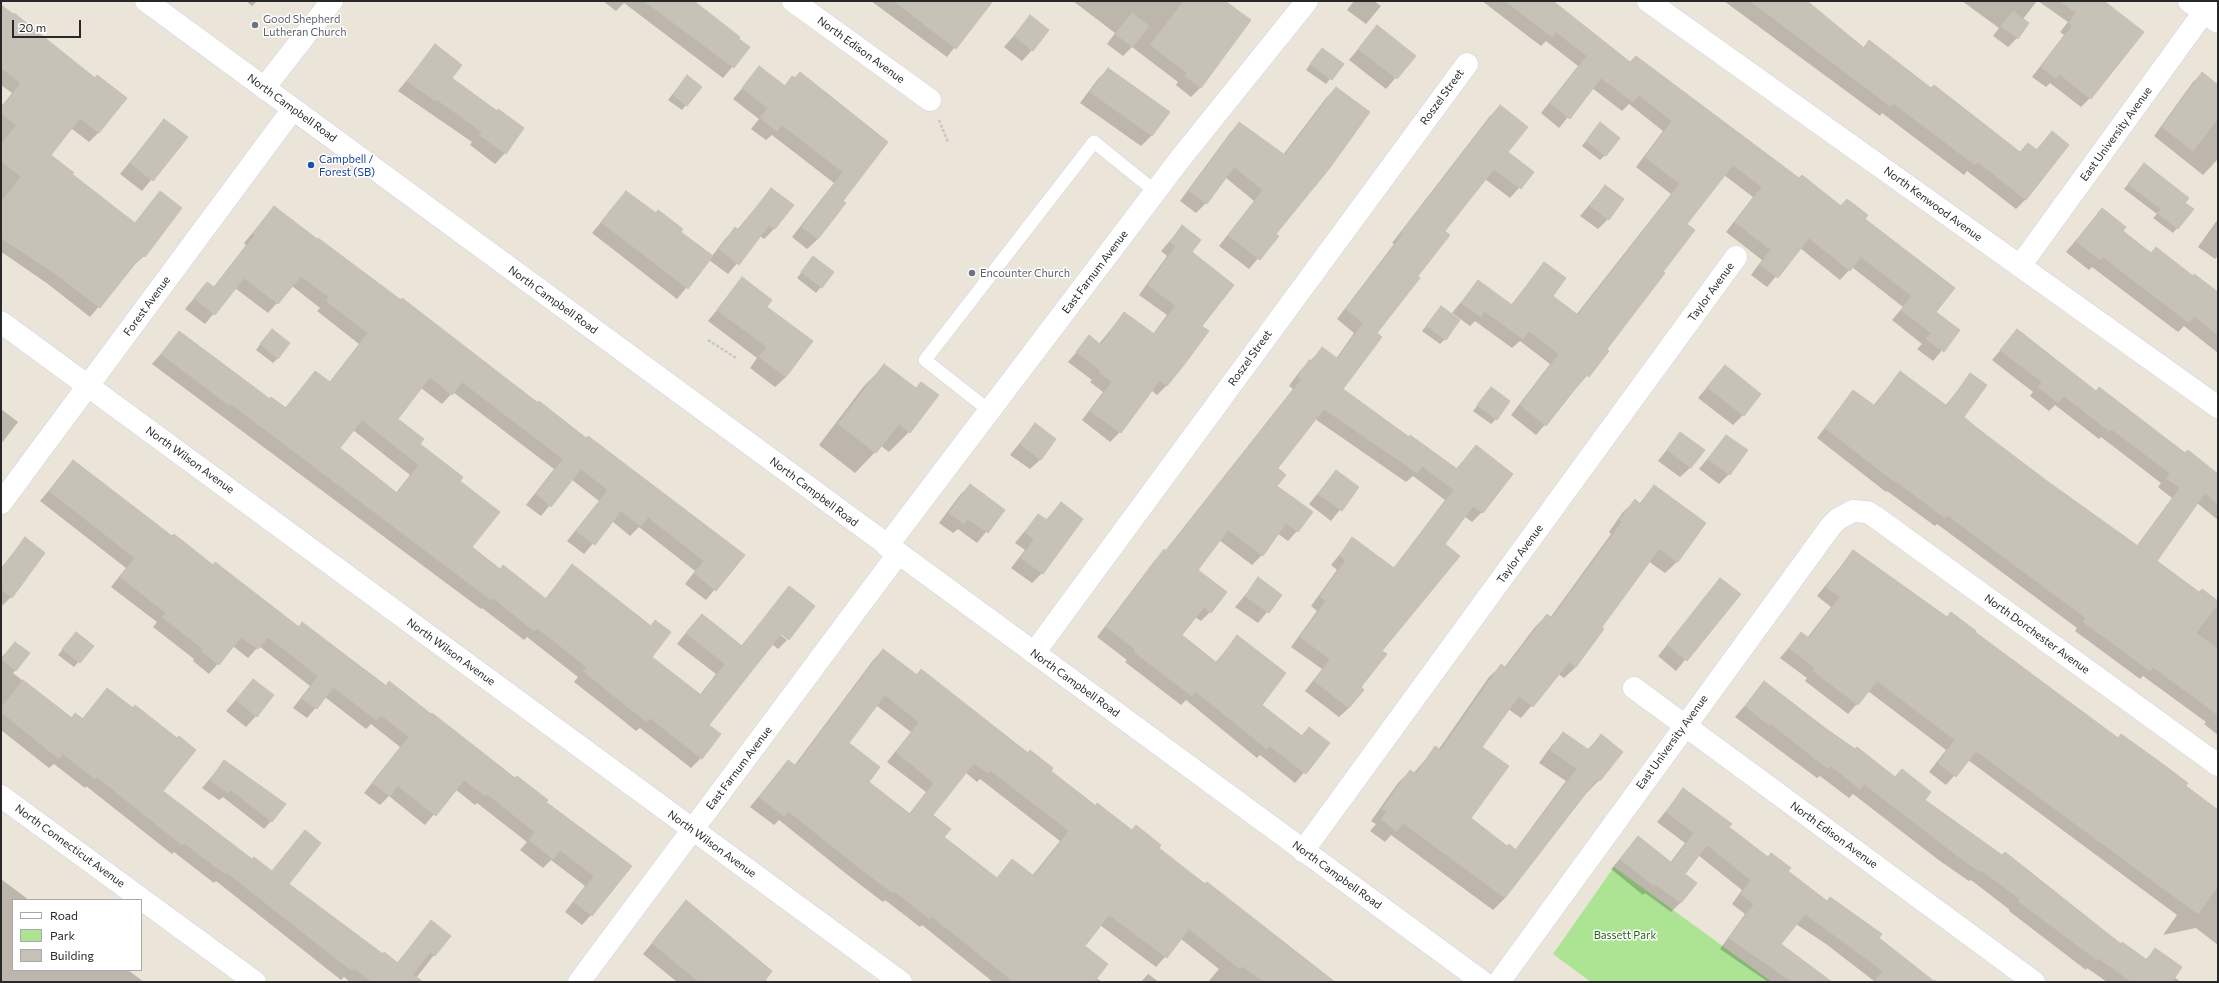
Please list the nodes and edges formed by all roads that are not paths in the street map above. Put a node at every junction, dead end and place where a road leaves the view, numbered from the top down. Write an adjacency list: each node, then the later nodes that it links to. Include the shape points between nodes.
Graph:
1 (146, 1): 8 (street, North Campbell Road)
2 (332, 1): 8 (street)
3 (793, 1): 9 (street, North Edison Avenue)
4 (1307, 1): 11 (street, East Farnum Avenue)
5 (1648, 1): 13 (street, North Kenwood Avenue)
6 (2206, 9): 13 (street, East University Avenue)
7 (1467, 64): 21 (street, Roszel Street)
8 (264, 88): 10 (street, North Campbell Road)
9 (930, 100)
10 (293, 109): 15 (street, Forest Avenue); 20 (street, North Campbell Road)
11 (1156, 192): 17 (street, East Farnum Avenue); 17 (lane, via 1094,142 925,360)
12 (1736, 257): 27 (street, Taylor Avenue)
13 (2020, 266): 16 (street, North Kenwood Avenue)
14 (1, 322): 15 (street, North Wilson Avenue)
15 (88, 386): 18 (street, Forest Avenue); 26 (street, North Wilson Avenue)
16 (2218, 407)
17 (991, 412): 20 (street, East Farnum Avenue)
18 (1, 503)
19 (1853, 512): 23 (street, East University Avenue, via 1838,519 1831,526); 24 (street, North Dorchester Avenue, via 1867,512 1874,516)
20 (893, 550): 21 (street, North Campbell Road); 26 (street, East Farnum Avenue)
21 (1034, 653): 27 (street, North Campbell Road)
22 (1634, 688): 23 (street, North Edison Avenue)
23 (1684, 726): 34 (street, East University Avenue); 35 (street, North Edison Avenue)
24 (2218, 765)
25 (1, 796): 29 (street, North Connecticut Avenue)
26 (693, 830): 31 (street, East Farnum Avenue); 32 (street, North Wilson Avenue)
27 (1303, 851): 33 (street, North Campbell Road)
28 (142, 899): 30 (street, North Connecticut Avenue)
29 (142, 899)
30 (255, 982)
31 (579, 982)
32 (901, 982)
33 (1483, 982)
34 (1499, 982)
35 (2034, 982)

